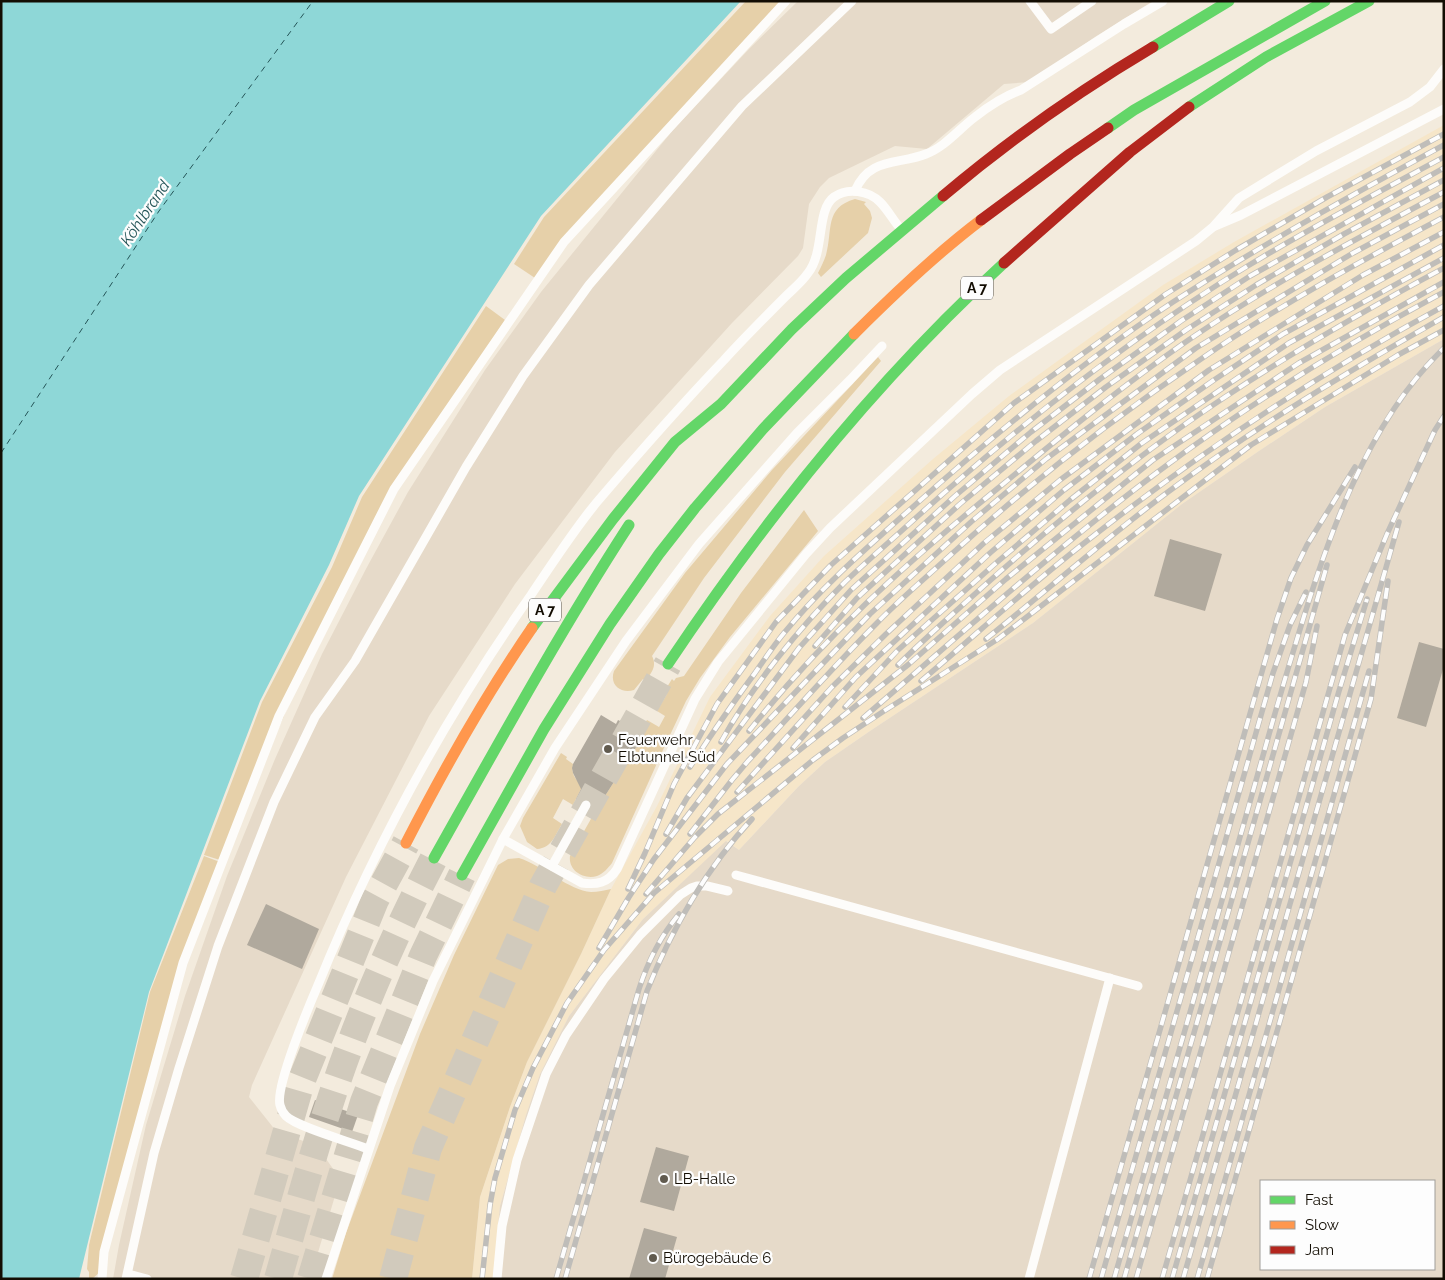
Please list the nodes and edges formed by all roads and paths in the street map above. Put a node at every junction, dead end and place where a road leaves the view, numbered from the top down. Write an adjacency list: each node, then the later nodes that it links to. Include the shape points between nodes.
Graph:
1 (786, 1): 35 (lane, via 564,242 394,489 279,716 183,963 104,1252)
2 (852, 1): 34 (lane, via 742,106 588,285 523,376 466,467 355,661 315,717 274,802 218,946 154,1153)
3 (1030, 1): 4 (lane, via 1051,29)
4 (1092, 1)
5 (1164, 1): 15 (lane, via 1021,90 1005,96 928,154 872,169 861,179)
6 (1229, 1): 17 (highway, A 7, via 1070,99 974,169)
7 (1325, 1): 14 (highway, via 1134,110)
8 (1369, 1): 10 (highway, A 7)
9 (1444, 69): 16 (lane, via 1430,87 1410,102 1316,151 1239,198)
10 (1237, 75): 11 (highway, A 7); 22 (highway, A 7, via 1166,124 1100,178 948,316 858,413 765,526 723,581)
11 (1177, 103)
12 (1444, 109): 16 (lane)
13 (1142, 119): 14 (highway)
14 (1070, 154): 28 (highway, via 962,235 875,313 763,429 695,508 654,561 585,664 544,729)
15 (855, 191): 17 (lane, via 880,202); 33 (lane, via 834,197 825,208 819,250 808,273 669,419 594,506 491,652 437,739 393,821 299,1031 279,1099 283,1112 295,1122)
16 (1212, 227): 27 (lane, via 1196,241 1000,370 830,528 718,662 695,699 612,876 601,883 587,884)
17 (902, 231): 19 (highway, A 7, via 792,329)
18 (882, 346): 24 (lane, via 797,433 699,544 626,641 554,748)
19 (721, 404): 20 (highway, A 7); 25 (highway, A 7, via 675,442 531,629 468,728)
20 (696, 441)
21 (636, 517): 26 (highway, A 7, via 584,594)
22 (668, 664)
23 (586, 805): 27 (lane)
24 (502, 839): 27 (lane); 33 (lane, via 433,981)
25 (406, 843)
26 (434, 858)
27 (552, 866)
28 (462, 875)
29 (736, 875): 31 (lane)
30 (728, 891): 38 (lane, via 697,886 680,895 640,935 604,979 566,1035 546,1074 518,1160 502,1226)
31 (1110, 978): 32 (lane); 39 (lane)
32 (1138, 986)
33 (368, 1149): 37 (lane)
34 (127, 1276): 36 (lane)
35 (102, 1279)
36 (147, 1279)
37 (326, 1279)
38 (497, 1279)
39 (1029, 1279)

